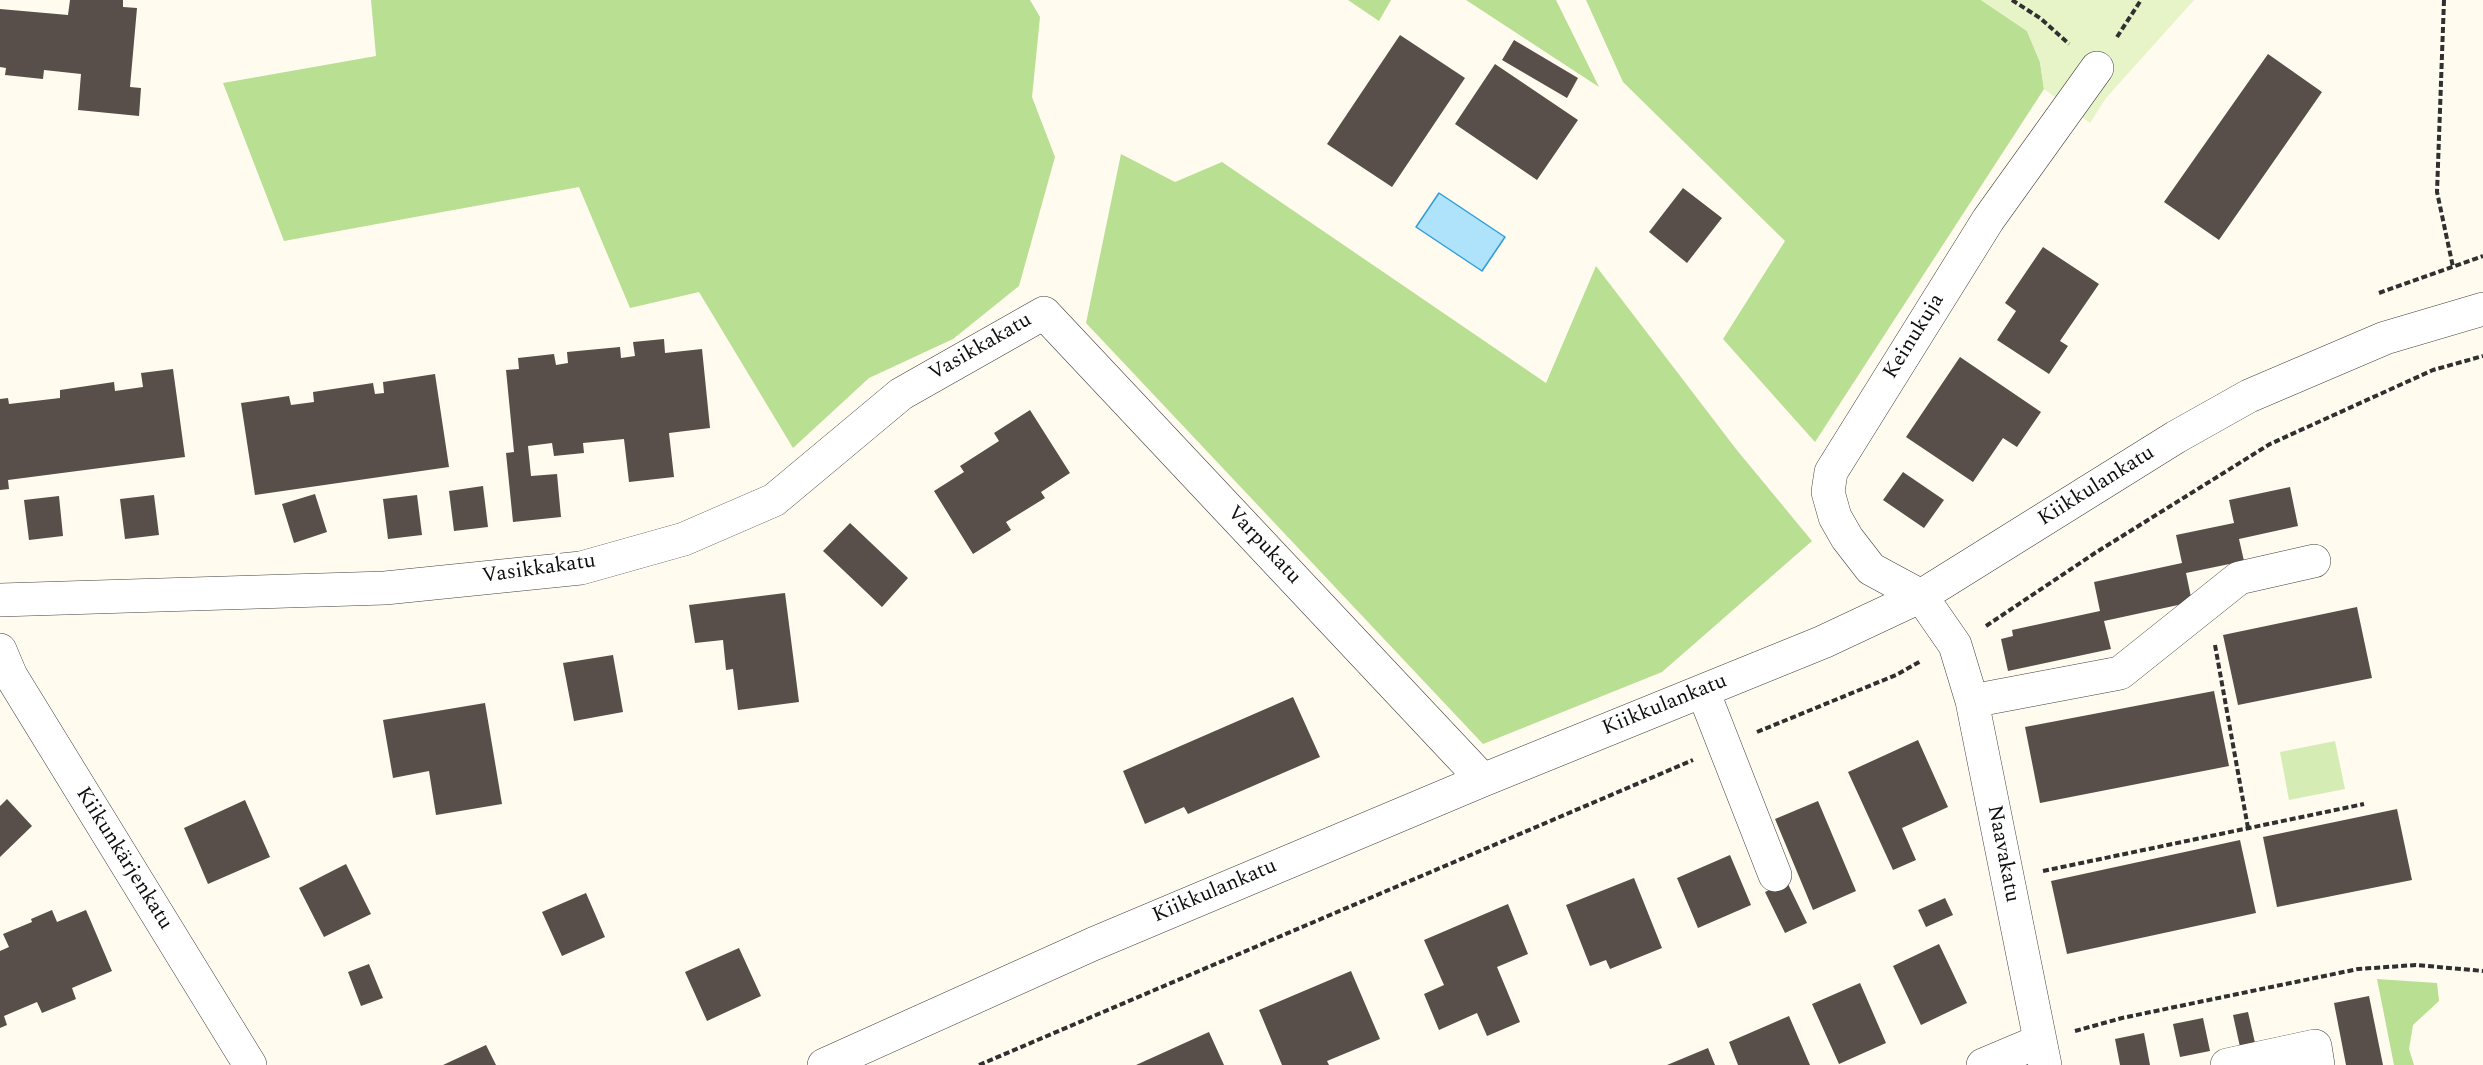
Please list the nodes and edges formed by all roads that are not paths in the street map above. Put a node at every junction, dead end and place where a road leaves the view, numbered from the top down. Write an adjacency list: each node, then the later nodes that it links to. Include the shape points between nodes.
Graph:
1 (2097, 68): 5 (street, Keinukuja, via 1988,220 1831,472 1828,492 1835,517 1847,538 1871,569)
2 (2483, 309): 5 (street, Kiikkulankatu, via 2385,338 2249,396)
3 (1044, 313): 6 (street, Vasikkakatu, via 900,394 774,500 684,539 581,568 385,588); 10 (street, Varpukatu)
4 (2314, 561): 9 (street, via 2239,578 2120,673)
5 (1921, 596): 8 (street, Kiikkulankatu, via 1823,642); 9 (street, Naavakatu, via 1955,645)
6 (0, 600)
7 (0, 651): 13 (street, Kiikunkärjenkatu, via 10,676)
8 (1703, 691): 10 (street, Kiikkulankatu); 11 (street)
9 (1972, 701): 12 (street, Naavakatu)
10 (1483, 780): 14 (street, Kiikkulankatu, via 1093,944)
11 (1775, 875)
12 (2042, 1053): 15 (street)
13 (250, 1065)
14 (825, 1065)
15 (1983, 1065)
16 (2227, 1065): 17 (street, via 2315,1046)
17 (2319, 1065)

